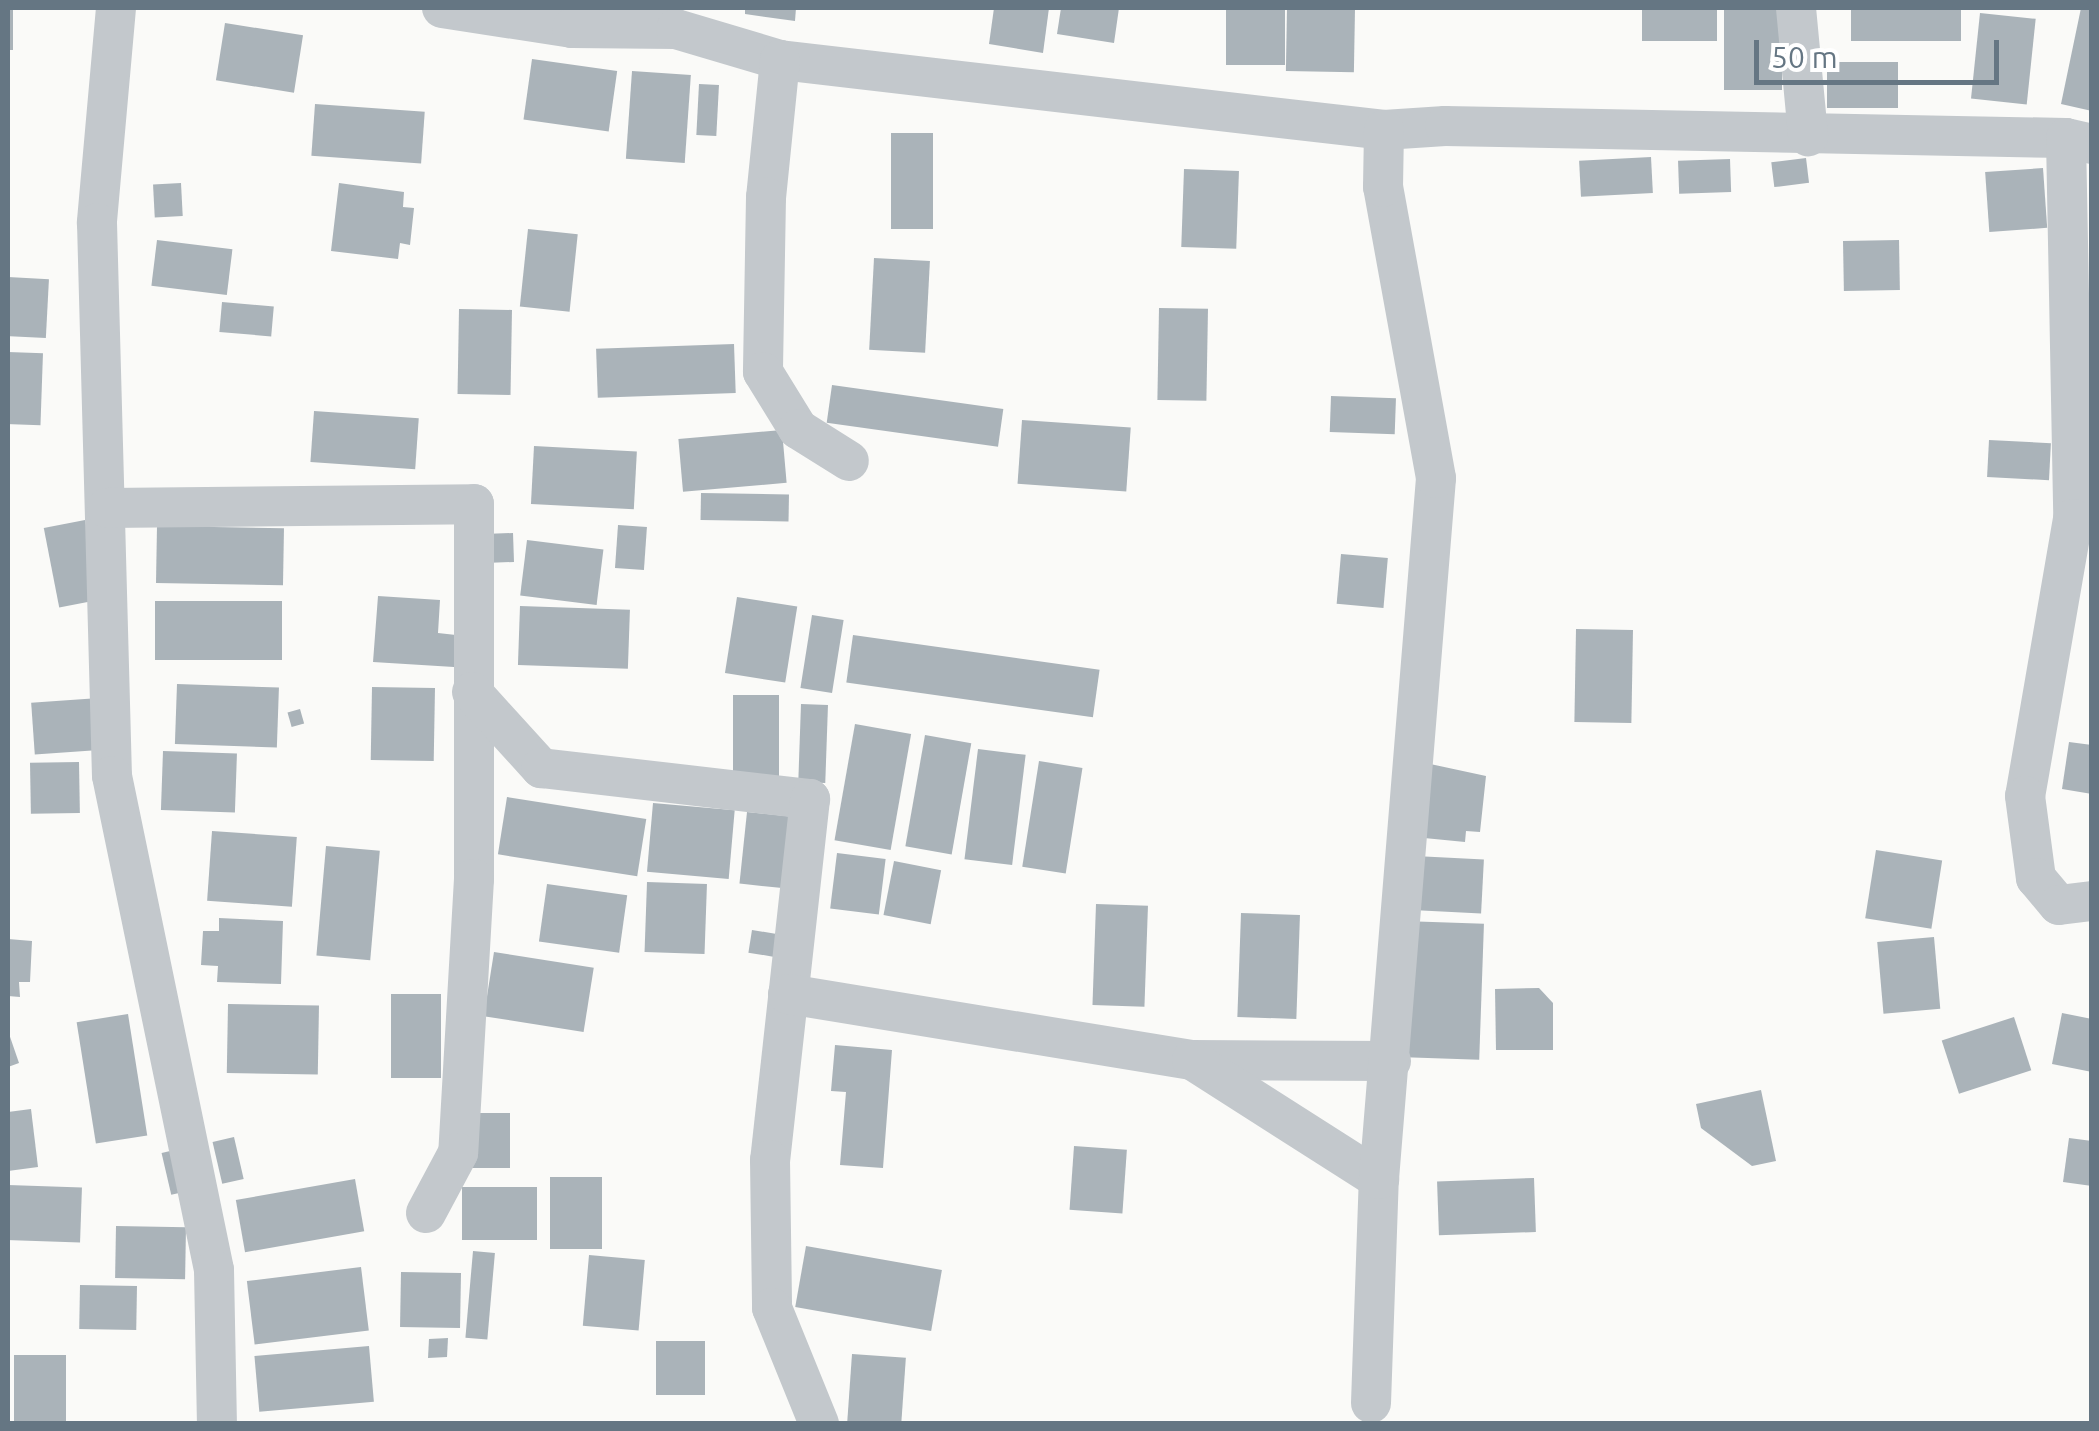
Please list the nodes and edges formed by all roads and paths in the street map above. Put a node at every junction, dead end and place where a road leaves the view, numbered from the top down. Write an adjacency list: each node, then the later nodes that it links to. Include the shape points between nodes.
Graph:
1 (116, 8): 9 (street, via 96,223)
2 (442, 8): 4 (street, via 572,28 676,30)
3 (1796, 8): 6 (street)
4 (780, 60): 5 (street); 8 (street, via 766,197 764,372 798,429)
5 (1384, 130): 6 (street); 14 (street, via 1384,187 1436,478 1410,744)
6 (1808, 136): 7 (street)
7 (2079, 141): 11 (street, via 2073,519 2025,796 2036,878 2059,905)
8 (849, 461)
9 (106, 508): 10 (street, via 474,504); 18 (street, via 116,819 214,1270)
10 (472, 692): 12 (street, via 541,768 810,799); 16 (street, via 474,879 458,1153)
11 (2092, 901)
12 (788, 994): 13 (street); 19 (street, via 770,1160 772,1308)
13 (1192, 1060): 14 (street); 15 (street)
14 (1391, 1061): 15 (street)
15 (1379, 1179): 17 (street)
16 (426, 1213)
17 (1371, 1403)
18 (217, 1424)
19 (819, 1424)

